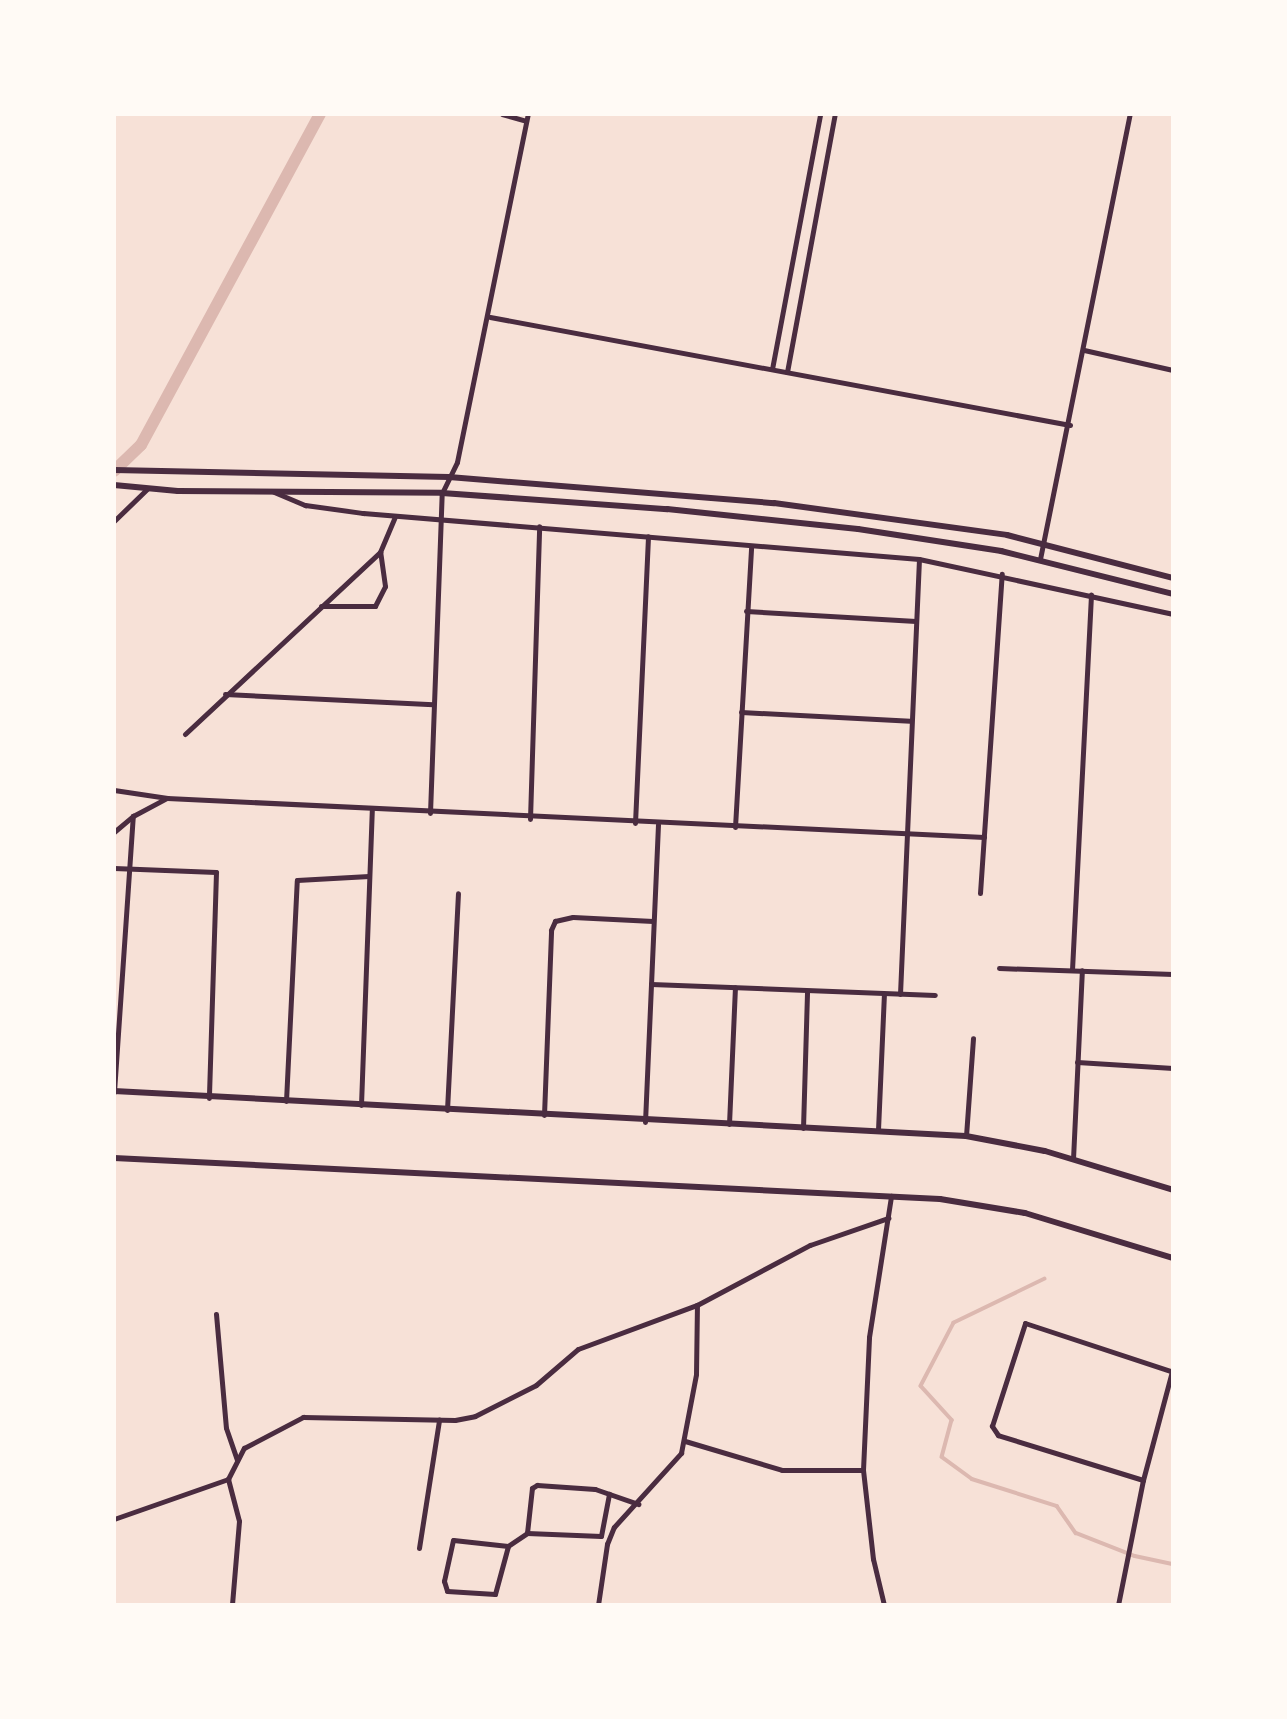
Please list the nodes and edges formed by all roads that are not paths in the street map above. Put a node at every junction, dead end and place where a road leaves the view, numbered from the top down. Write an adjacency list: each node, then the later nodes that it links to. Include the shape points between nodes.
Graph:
1 (502, 114): 5 (street)
2 (820, 114): 8 (street)
3 (835, 114): 10 (street)
4 (1130, 114): 7 (street)
5 (527, 117): 6 (street)
6 (490, 317): 8 (street); 13 (street, via 457,462)
7 (1084, 350): 9 (street); 11 (street)
8 (772, 369): 10 (street)
9 (1173, 369)
10 (787, 372): 11 (street)
11 (1070, 425): 23 (street)
12 (117, 471): 13 (street); 14 (street)
13 (449, 477): 17 (street); 23 (street, via 774,503)
14 (114, 486): 15 (street)
15 (145, 488): 16 (street); 20 (street)
16 (274, 492): 17 (street); 18 (street, via 305,505)
17 (442, 494): 19 (street); 27 (street, via 858,529)
18 (395, 516): 19 (street); 25 (street)
19 (443, 520): 21 (street); 37 (street)
20 (114, 521)
21 (539, 526): 22 (street); 46 (street)
22 (648, 536): 24 (street); 47 (street)
23 (1045, 542): 27 (street); 29 (street)
24 (751, 546): 26 (street); 33 (street)
25 (380, 552): 32 (street); 32 (street, via 385,586 375,606)
26 (919, 559): 28 (street); 35 (street)
27 (1040, 559): 31 (street)
28 (1002, 574): 30 (street); 52 (street)
29 (1173, 578)
30 (1091, 594): 34 (street); 60 (street)
31 (1173, 594)
32 (321, 606): 36 (street)
33 (746, 611): 35 (street); 38 (street)
34 (1173, 614)
35 (916, 621): 39 (street)
36 (225, 694): 37 (street); 40 (street)
37 (433, 704): 44 (street)
38 (741, 712): 39 (street); 49 (street)
39 (910, 721): 51 (street)
40 (186, 734)
41 (114, 790): 42 (street)
42 (167, 798): 43 (street); 45 (street)
43 (372, 810): 44 (street); 55 (street)
44 (430, 813): 46 (street)
45 (133, 816): 50 (street); 54 (street)
46 (530, 819): 47 (street)
47 (635, 823): 48 (street)
48 (658, 824): 49 (street); 58 (street)
49 (735, 827): 51 (street)
50 (114, 832)
51 (904, 833): 52 (street); 67 (street)
52 (984, 837): 57 (street)
53 (114, 868): 54 (street)
54 (131, 868): 72 (street); 73 (street, via 216,873)
55 (369, 876): 74 (street, via 297,880); 75 (street)
56 (458, 893): 76 (street)
57 (981, 893)
58 (653, 921): 63 (street); 77 (street, via 573,917 555,921)
59 (999, 968): 60 (street)
60 (1072, 970): 61 (street)
61 (1082, 970): 62 (street); 70 (street)
62 (1173, 974)
63 (651, 984): 64 (street); 78 (street)
64 (735, 987): 65 (street); 79 (street)
65 (807, 991): 66 (street); 80 (street)
66 (884, 994): 67 (street); 81 (street)
67 (900, 994): 68 (street)
68 (935, 995)
69 (973, 1038): 82 (street)
70 (1077, 1062): 71 (street); 84 (street)
71 (1173, 1068)
72 (114, 1091): 73 (street)
73 (209, 1098): 74 (street)
74 (286, 1101): 75 (street)
75 (362, 1105): 76 (street)
76 (447, 1111): 77 (street)
77 (544, 1115): 78 (street)
78 (645, 1122): 79 (street)
79 (729, 1124): 80 (street)
80 (803, 1128): 81 (street)
81 (878, 1130): 82 (street)
82 (966, 1136): 84 (street)
83 (114, 1158): 86 (street)
84 (1073, 1159): 85 (street)
85 (1173, 1190)
86 (891, 1196): 87 (street); 88 (street, via 1025,1213)
87 (888, 1218): 89 (street, via 810,1245); 95 (street, via 869,1337)
88 (1173, 1258)
89 (697, 1305): 92 (street, via 578,1349 536,1385 475,1416); 93 (street, via 696,1374)
90 (216, 1314): 94 (street, via 226,1428)
91 (1173, 1371): 97 (street); 97 (street, via 1025,1324 992,1426 998,1435)
92 (439, 1420): 94 (street, via 303,1417 252,1441); 103 (street)
93 (685, 1441): 95 (street, via 782,1470); 99 (street, via 668,1471)
94 (237, 1460): 96 (street)
95 (863, 1470): 106 (street, via 873,1559)
96 (228, 1479): 100 (street); 104 (street, via 239,1521)
97 (1143, 1480): 107 (street)
98 (609, 1494): 99 (street); 101 (street, via 601,1536); 101 (street, via 533,1486)
99 (638, 1504): 105 (street, via 608,1538)
100 (114, 1519)
101 (527, 1533): 102 (street)
102 (509, 1546): 102 (street, via 453,1540 443,1581 447,1591 495,1594)
103 (419, 1548)
104 (232, 1605)
105 (598, 1605)
106 (884, 1605)
107 (1118, 1605)

